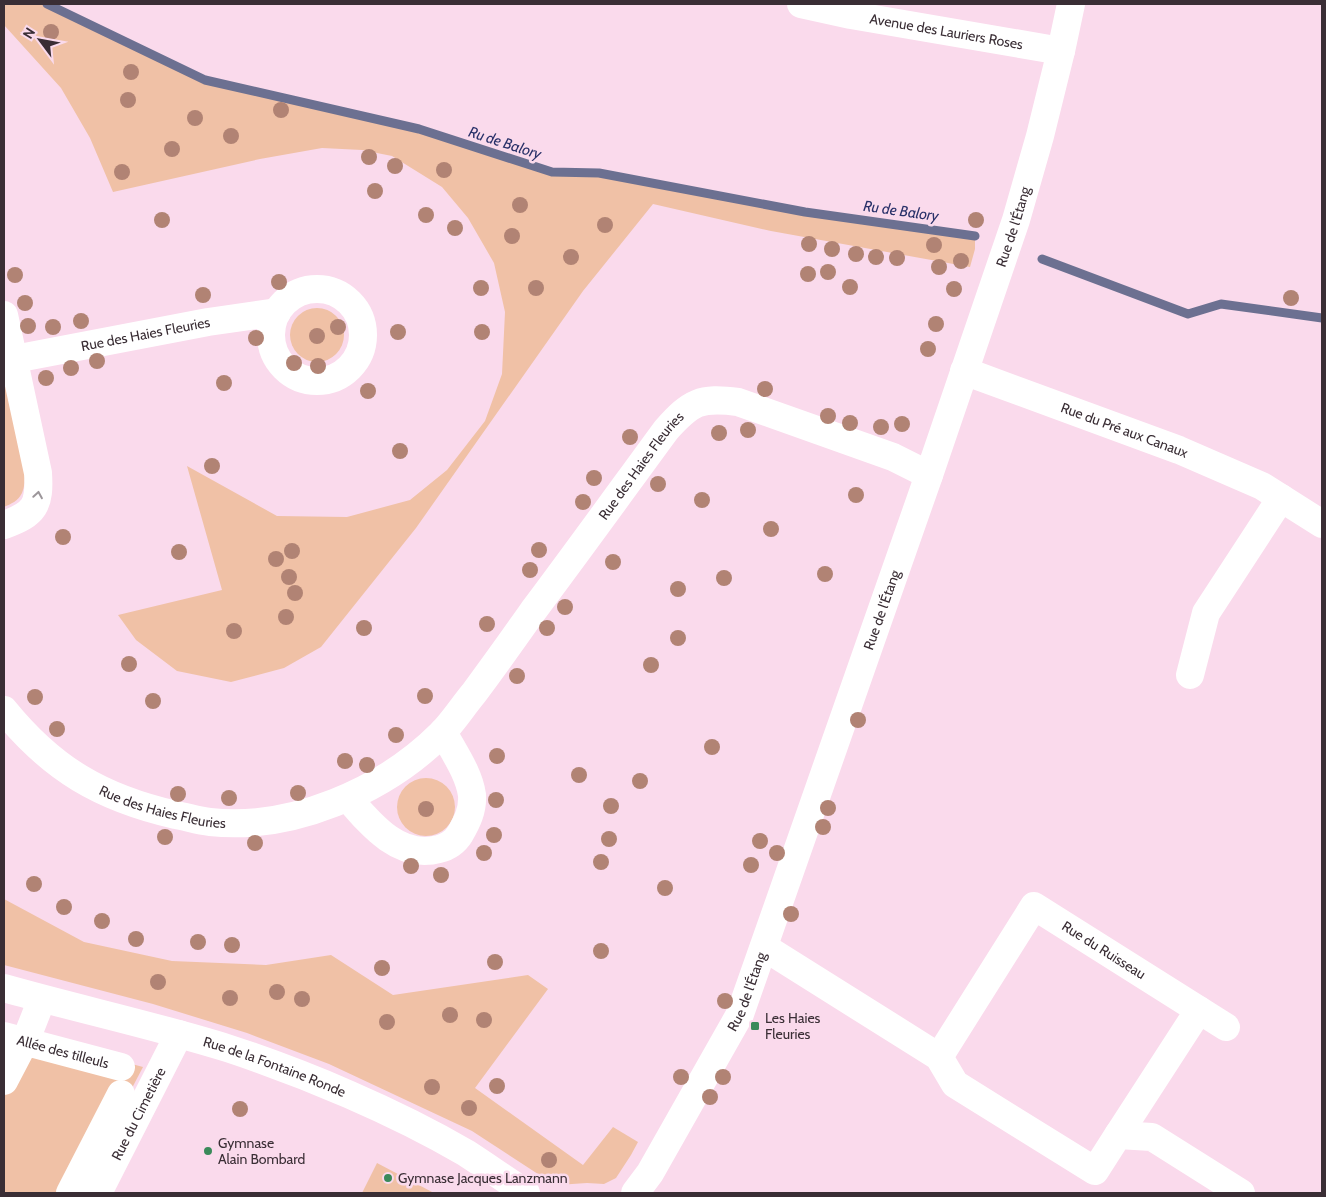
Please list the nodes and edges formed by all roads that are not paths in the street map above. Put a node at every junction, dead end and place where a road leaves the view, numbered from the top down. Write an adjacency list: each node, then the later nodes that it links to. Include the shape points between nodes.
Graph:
1 (801, 4): 3 (street, Avenue des Lauriers Roses)
2 (1071, 4): 3 (street, Rue de l'Étang)
3 (1061, 51): 7 (street, Rue de l'Étang, via 1016,220)
4 (277, 312): 6 (street, Rue des Haies Fleuries)
5 (4, 315): 6 (street)
6 (9, 360): 11 (street, one-way to 6, via 28,514 36,505 39,491 38,473)
7 (964, 371): 8 (street, Rue de l'Étang); 9 (street, Rue du Pré aux Canaux, via 1179,450 1262,486)
8 (929, 475): 14 (street, Rue des Haies Fleuries, via 893,457 738,402 700,401 681,413 666,430); 16 (street, Rue de l'Étang)
9 (1281, 498): 10 (street, Rue du Pré aux Canaux); 12 (street, via 1206,613)
10 (1322, 524)
11 (4, 525)
12 (1190, 675)
13 (4, 710): 15 (street, Rue des Haies Fleuries, via 41,751 70,774 107,794 155,810 210,822 253,823 300,814)
14 (443, 732): 15 (street, Rue des Haies Fleuries, via 395,772); 15 (street, via 472,795 470,816 458,837 446,847 426,853 408,850 368,822)
15 (348, 798)
16 (764, 948): 23 (street); 31 (street, Rue de l'Étang, via 740,1014 650,1173)
17 (4, 988): 18 (street, Rue de la Fontaine Ronde)
18 (42, 999): 21 (street, Rue de la Fontaine Ronde); 22 (street)
19 (1199, 1010): 20 (street); 23 (street, Rue du Ruisseau, via 1034,906); 27 (street)
20 (1226, 1027)
21 (179, 1034): 29 (street, Rue du Cimetière); 30 (street, Rue de la Fontaine Ronde, via 294,1072 408,1122)
22 (18, 1038): 24 (street, Allée des tilleuls); 25 (street)
23 (940, 1057): 27 (street, via 955,1084 1095,1170)
24 (121, 1067)
25 (4, 1081)
26 (121, 1094): 28 (street)
27 (1118, 1135): 32 (street, via 1152,1137)
28 (70, 1193)
29 (98, 1193)
30 (526, 1193)
31 (635, 1193)
32 (1241, 1193)

